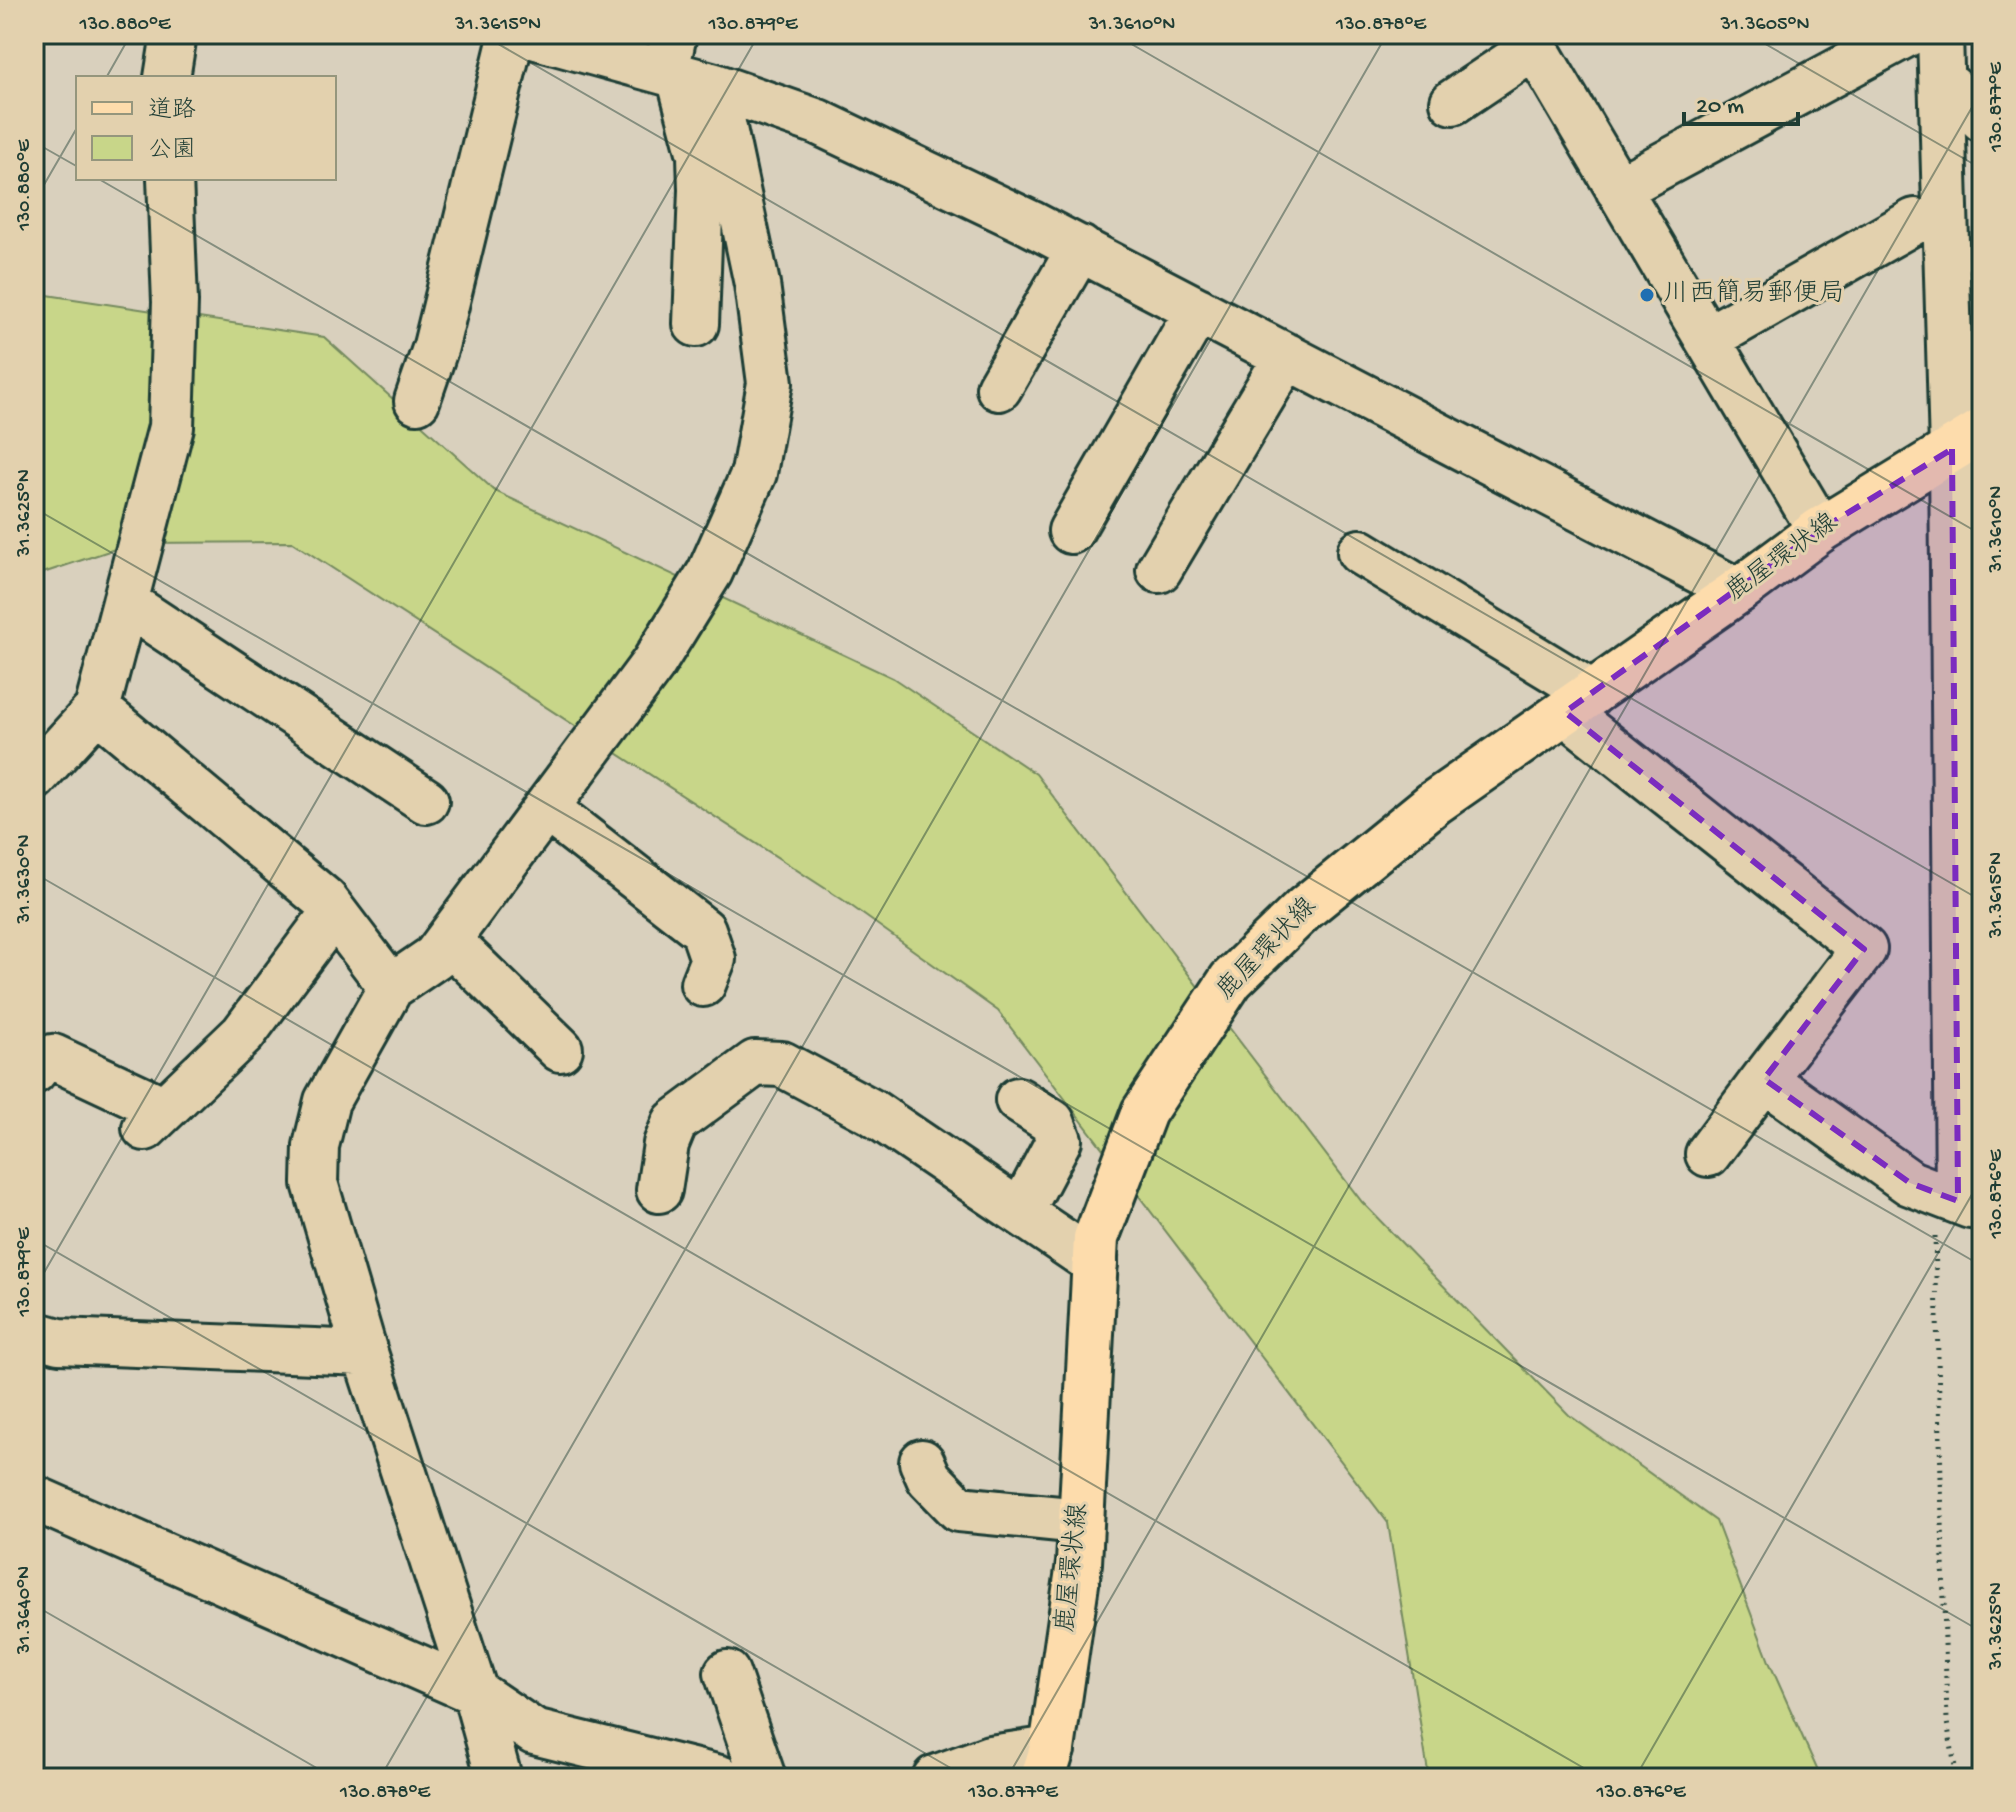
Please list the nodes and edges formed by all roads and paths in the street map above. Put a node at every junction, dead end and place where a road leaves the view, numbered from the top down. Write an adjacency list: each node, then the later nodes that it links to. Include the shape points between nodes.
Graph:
1 (174, 34): 7 (street)
2 (1907, 34): 12 (street)
3 (1940, 34): 8 (street)
4 (534, 36): 6 (street); 20 (street)
5 (1531, 41): 9 (street); 12 (street)
6 (684, 67): 14 (street, via 818,122); 16 (street, via 700,155); 32 (street, via 757,284 770,383 754,473 710,572 653,664)
7 (167, 76)
8 (1942, 80): 10 (street); 21 (street)
9 (1453, 102)
10 (1982, 119)
11 (170, 180): 27 (street, via 175,302 171,427)
12 (1618, 189): 17 (street)
13 (1915, 221): 17 (street)
14 (1080, 248): 15 (street); 19 (street)
15 (1198, 310): 18 (street); 23 (street)
16 (696, 324)
17 (1707, 339): 22 (street)
18 (1287, 356): 25 (street); 26 (street)
19 (999, 388)
20 (417, 401)
21 (1967, 440): 22 (main road, 鹿屋環状線); 35 (street)
22 (1820, 530): 26 (main road, 鹿屋環状線)
23 (1071, 531)
24 (1360, 552): 28 (street)
25 (1159, 570)
26 (1738, 591): 28 (main road, 鹿屋環状線)
27 (125, 602): 29 (street); 31 (street)
28 (1579, 703): 40 (street, via 1864,949); 46 (main road, 鹿屋環状線, via 1434,803 1305,908 1231,980 1144,1112 1096,1238)
29 (97, 709): 30 (street); 33 (street)
30 (34, 778)
31 (426, 801)
32 (546, 808): 34 (street); 36 (street, via 703,930 713,959)
33 (334, 912): 37 (street); 39 (street, via 243,1034 154,1118 53,1057)
34 (448, 940): 37 (street, via 435,957); 38 (street)
35 (1969, 943): 44 (street)
36 (703, 984)
37 (391, 987): 48 (street, via 327,1101 316,1146 315,1183)
38 (560, 1049)
39 (34, 1071)
40 (1764, 1079): 42 (street); 44 (street, via 1910,1183)
41 (1018, 1100): 45 (street, via 1052,1122 1059,1140)
42 (1708, 1154)
43 (659, 1190): 45 (street, via 675,1122 755,1063 782,1064 872,1112)
44 (1970, 1200)
45 (1021, 1212): 46 (street)
46 (1095, 1263): 51 (main road, 鹿屋環状線)
47 (34, 1334): 48 (street, via 59,1341)
48 (365, 1353): 53 (street)
49 (922, 1462): 51 (street, via 929,1478 959,1509)
50 (34, 1498): 53 (street)
51 (1080, 1521): 54 (main road, 鹿屋環状線, via 1079,1563)
52 (727, 1673): 57 (street)
53 (475, 1692): 55 (street); 56 (street, via 534,1732)
54 (1047, 1764): 58 (street, via 990,1758)
55 (499, 1778)
56 (720, 1778)
57 (763, 1778)
58 (935, 1778)

